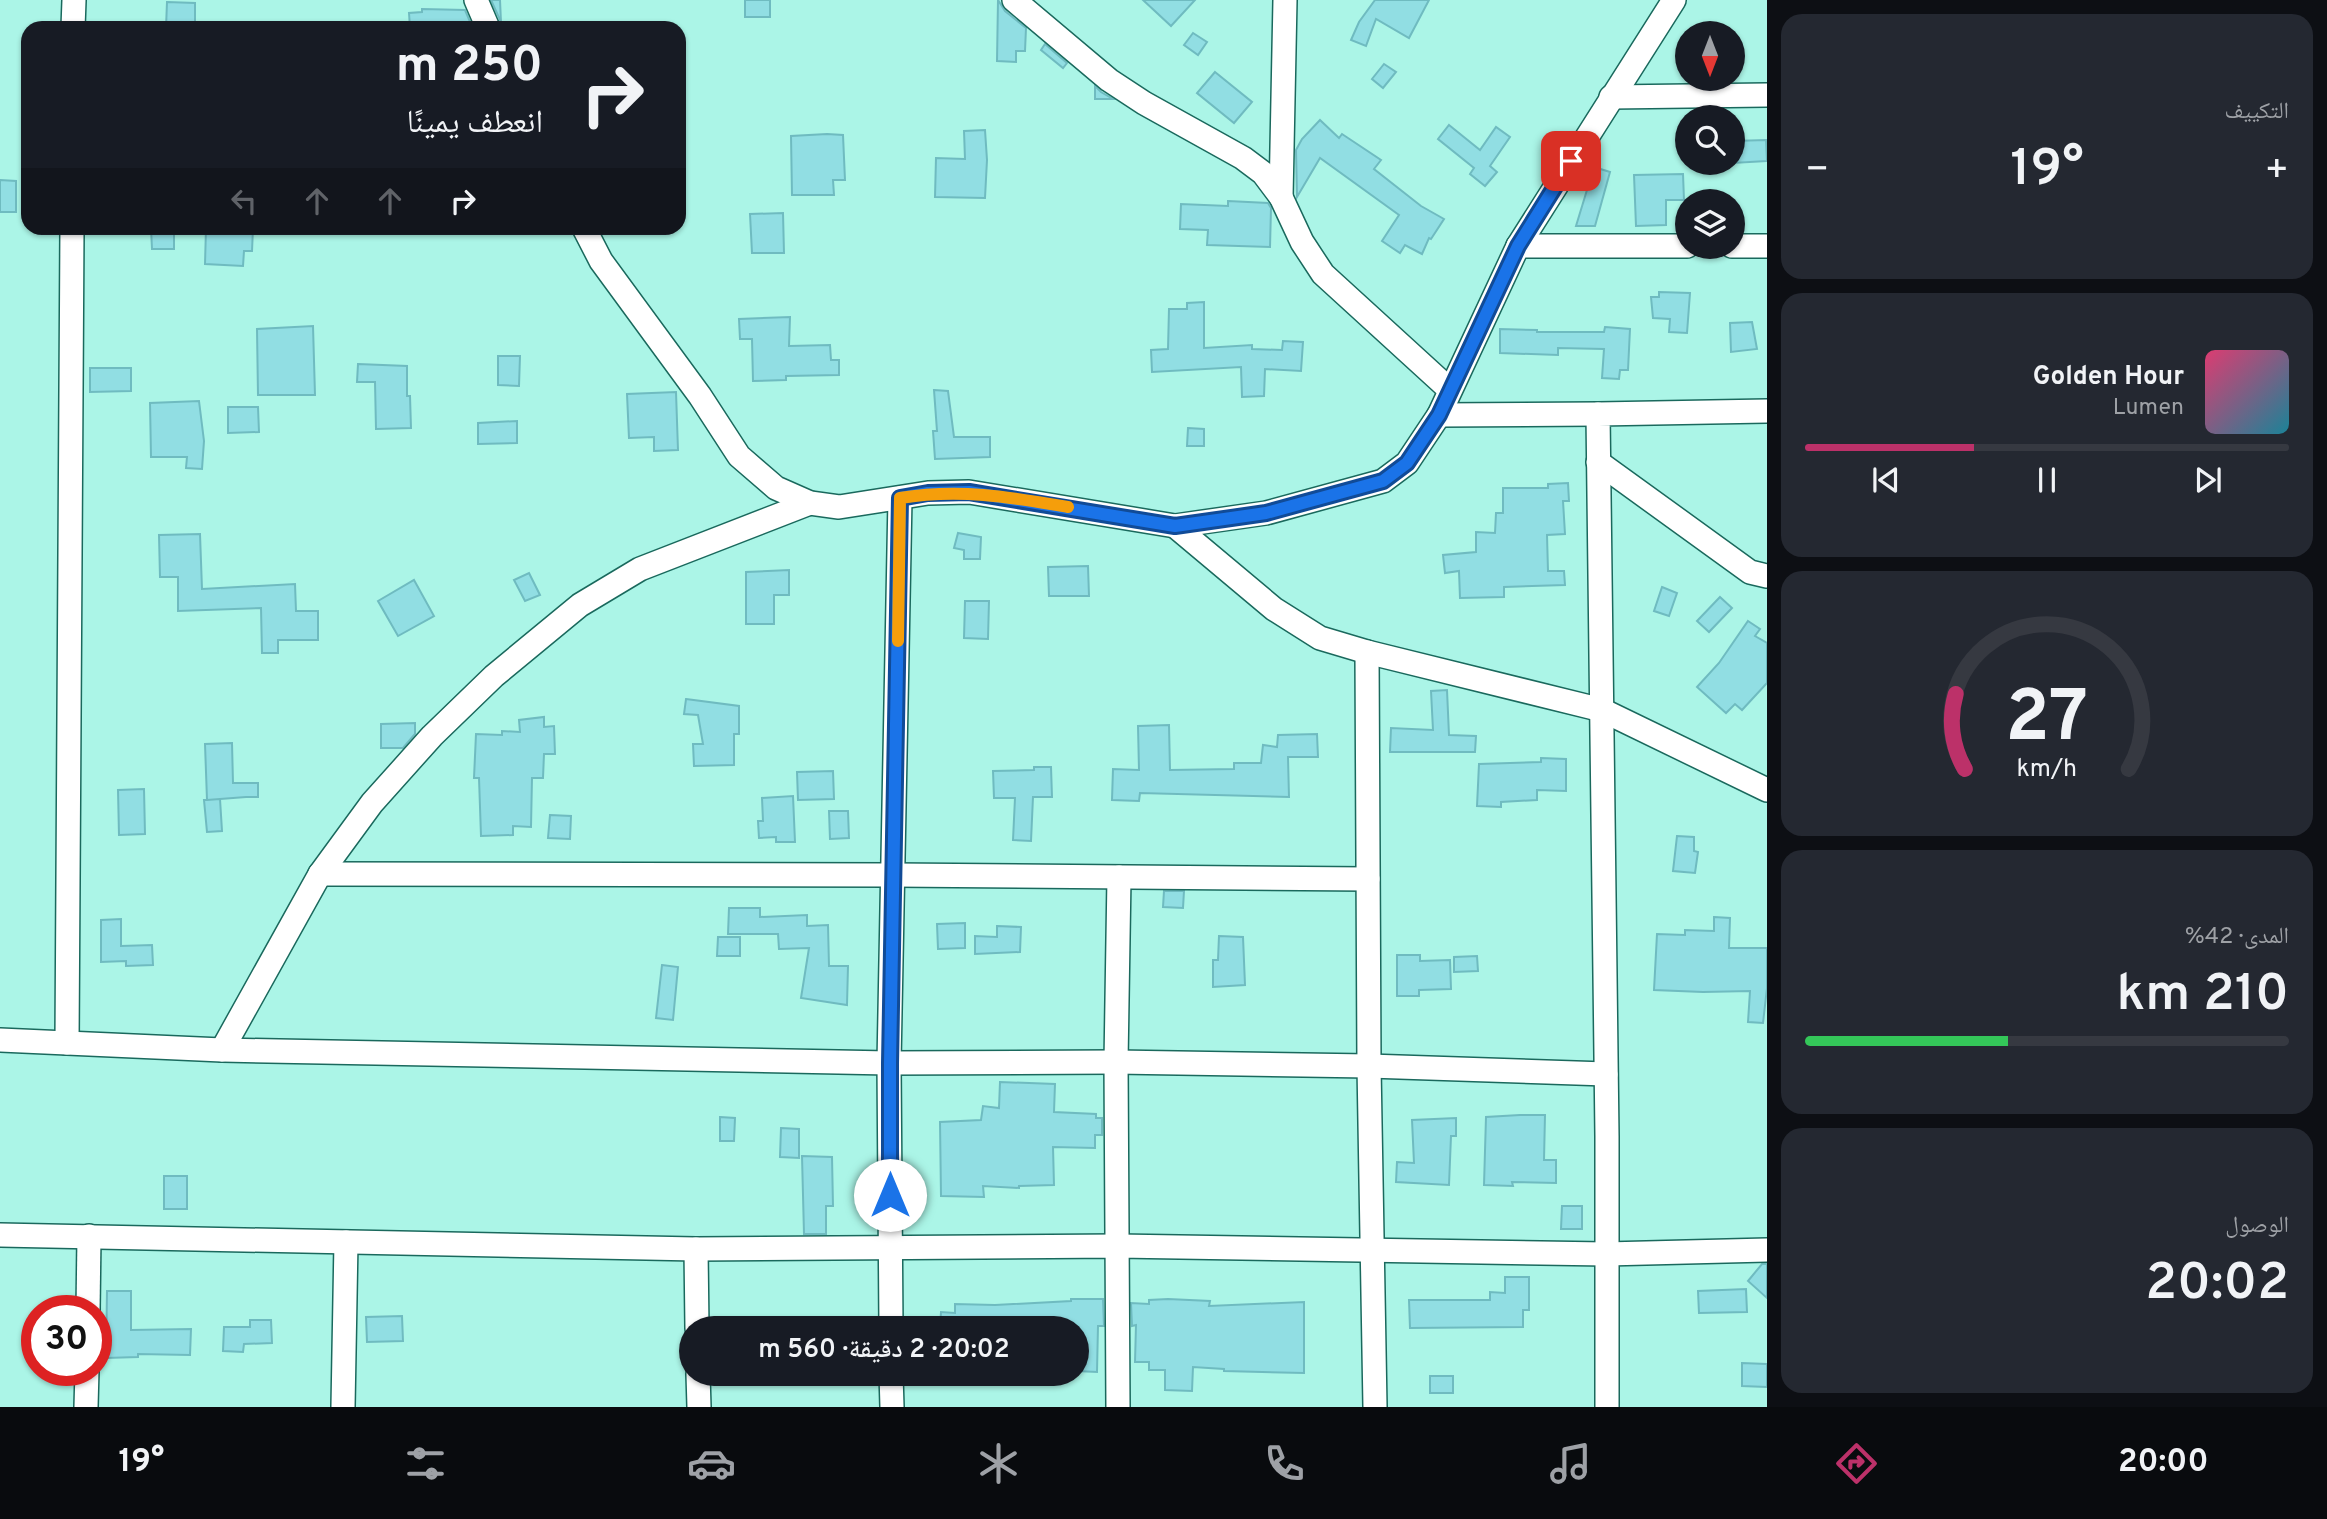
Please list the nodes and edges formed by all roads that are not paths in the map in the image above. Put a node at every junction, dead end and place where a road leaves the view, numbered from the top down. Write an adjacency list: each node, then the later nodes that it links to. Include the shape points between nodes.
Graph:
1 (74, 0): 6 (street)
2 (476, 0): 7 (street)
3 (1014, 0): 10 (street, via 1109,80 1243,158 1263,173)
4 (1285, 0): 10 (street)
5 (1674, 0): 9 (street)
6 (74, 21)
7 (485, 21)
8 (1767, 95): 9 (street)
9 (1611, 97): 13 (street)
10 (1281, 197): 17 (street, via 1323,274)
11 (72, 235): 34 (street)
12 (588, 235): 23 (street, via 601,261 739,456 776,488)
13 (1518, 246): 14 (street); 17 (street)
14 (1675, 246)
15 (1745, 246): 16 (street)
16 (1767, 246)
17 (1450, 390): 20 (street)
18 (1767, 411): 19 (street)
19 (1598, 414): 20 (street); 21 (street)
20 (1439, 415): 24 (street, via 1407,463 1383,481 1266,513)
21 (1598, 462): 25 (street, via 1750,572); 27 (street)
22 (900, 498): 23 (street, via 839,507); 24 (street, via 969,492); 30 (street)
23 (810, 503): 29 (street, via 640,569 580,605 494,676 432,736 372,803)
24 (1175, 526): 26 (street, via 1274,609 1320,638)
25 (1767, 576)
26 (1367, 652): 27 (street); 32 (street)
27 (1602, 710): 28 (street); 39 (street)
28 (1767, 790)
29 (320, 874): 30 (street); 35 (street)
30 (893, 874): 31 (street); 37 (street)
31 (1119, 877): 32 (street); 36 (street)
32 (1368, 879): 38 (street)
33 (0, 1040): 34 (street)
34 (67, 1043): 35 (street)
35 (222, 1050): 37 (street)
36 (1116, 1062): 37 (street); 38 (street); 43 (street)
37 (890, 1063): 45 (street)
38 (1369, 1066): 39 (street); 46 (street)
39 (1606, 1074): 48 (street)
40 (0, 1235): 41 (street)
41 (89, 1236): 42 (street); 49 (street)
42 (346, 1242): 44 (street); 56 (street)
43 (1118, 1246): 45 (street); 46 (street); 59 (street)
44 (696, 1248): 45 (street); 50 (street)
45 (891, 1248): 51 (street)
46 (1372, 1250): 48 (street); 60 (street)
47 (1767, 1250): 48 (street)
48 (1606, 1254): 61 (street)
49 (88, 1295)
50 (697, 1316)
51 (891, 1316)
52 (87, 1386): 55 (street)
53 (698, 1386): 57 (street)
54 (891, 1386): 58 (street)
55 (86, 1407)
56 (343, 1407)
57 (699, 1407)
58 (892, 1407)
59 (1118, 1407)
60 (1375, 1407)
61 (1607, 1407)

